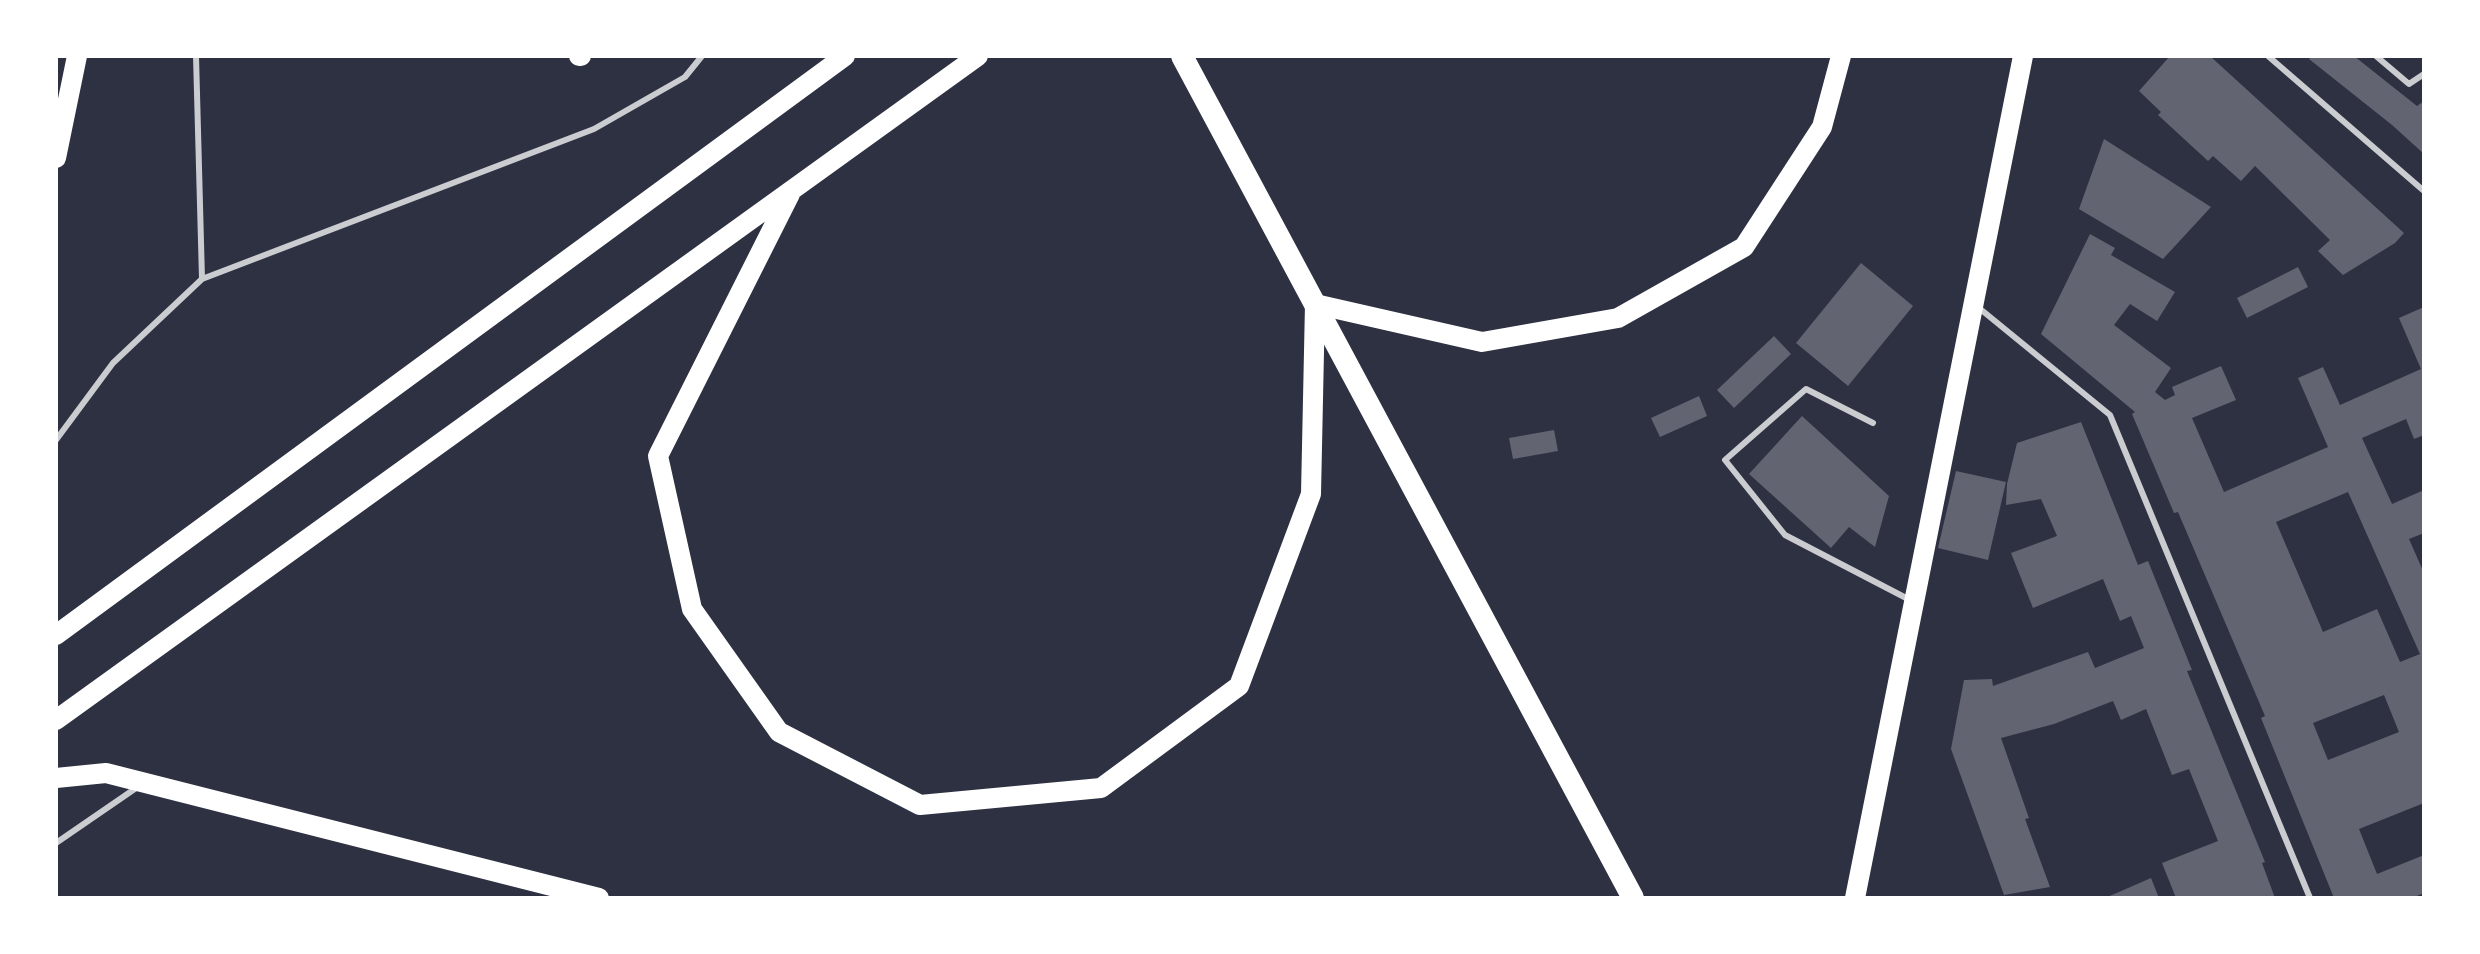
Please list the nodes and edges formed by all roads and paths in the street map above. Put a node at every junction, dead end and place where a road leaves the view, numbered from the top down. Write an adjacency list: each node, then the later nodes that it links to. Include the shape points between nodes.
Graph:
1 (77, 56): 12 (main road)
2 (196, 56): 15 (lane)
3 (702, 56): 15 (lane, via 685,77 594,129)
4 (845, 56): 21 (main road)
5 (978, 56): 14 (main road)
6 (1182, 56): 17 (highway)
7 (1841, 56): 17 (main road, via 1822,127 1744,247 1618,318 1482,342)
8 (2023, 56): 16 (main road)
9 (2376, 56): 11 (lane, via 2409,84)
10 (2274, 58): 13 (lane)
11 (2424, 74)
12 (56, 158)
13 (2424, 191)
14 (790, 194): 17 (main road, via 658,456 692,609 779,732 920,805 1101,788 1239,686 1311,494); 22 (main road)
15 (202, 279): 19 (lane, via 113,363)
16 (1972, 302): 20 (main road); 29 (lane, via 2110,415)
17 (1315, 304): 27 (highway)
18 (1873, 423): 20 (lane, via 1806,389 1725,460 1785,535)
19 (56, 440)
20 (1913, 602): 28 (main road)
21 (56, 635)
22 (56, 720)
23 (56, 778): 24 (main road, via 106,773)
24 (143, 783): 25 (lane); 26 (main road)
25 (56, 843)
26 (599, 898)
27 (1633, 898)
28 (1855, 898)
29 (2310, 898)

